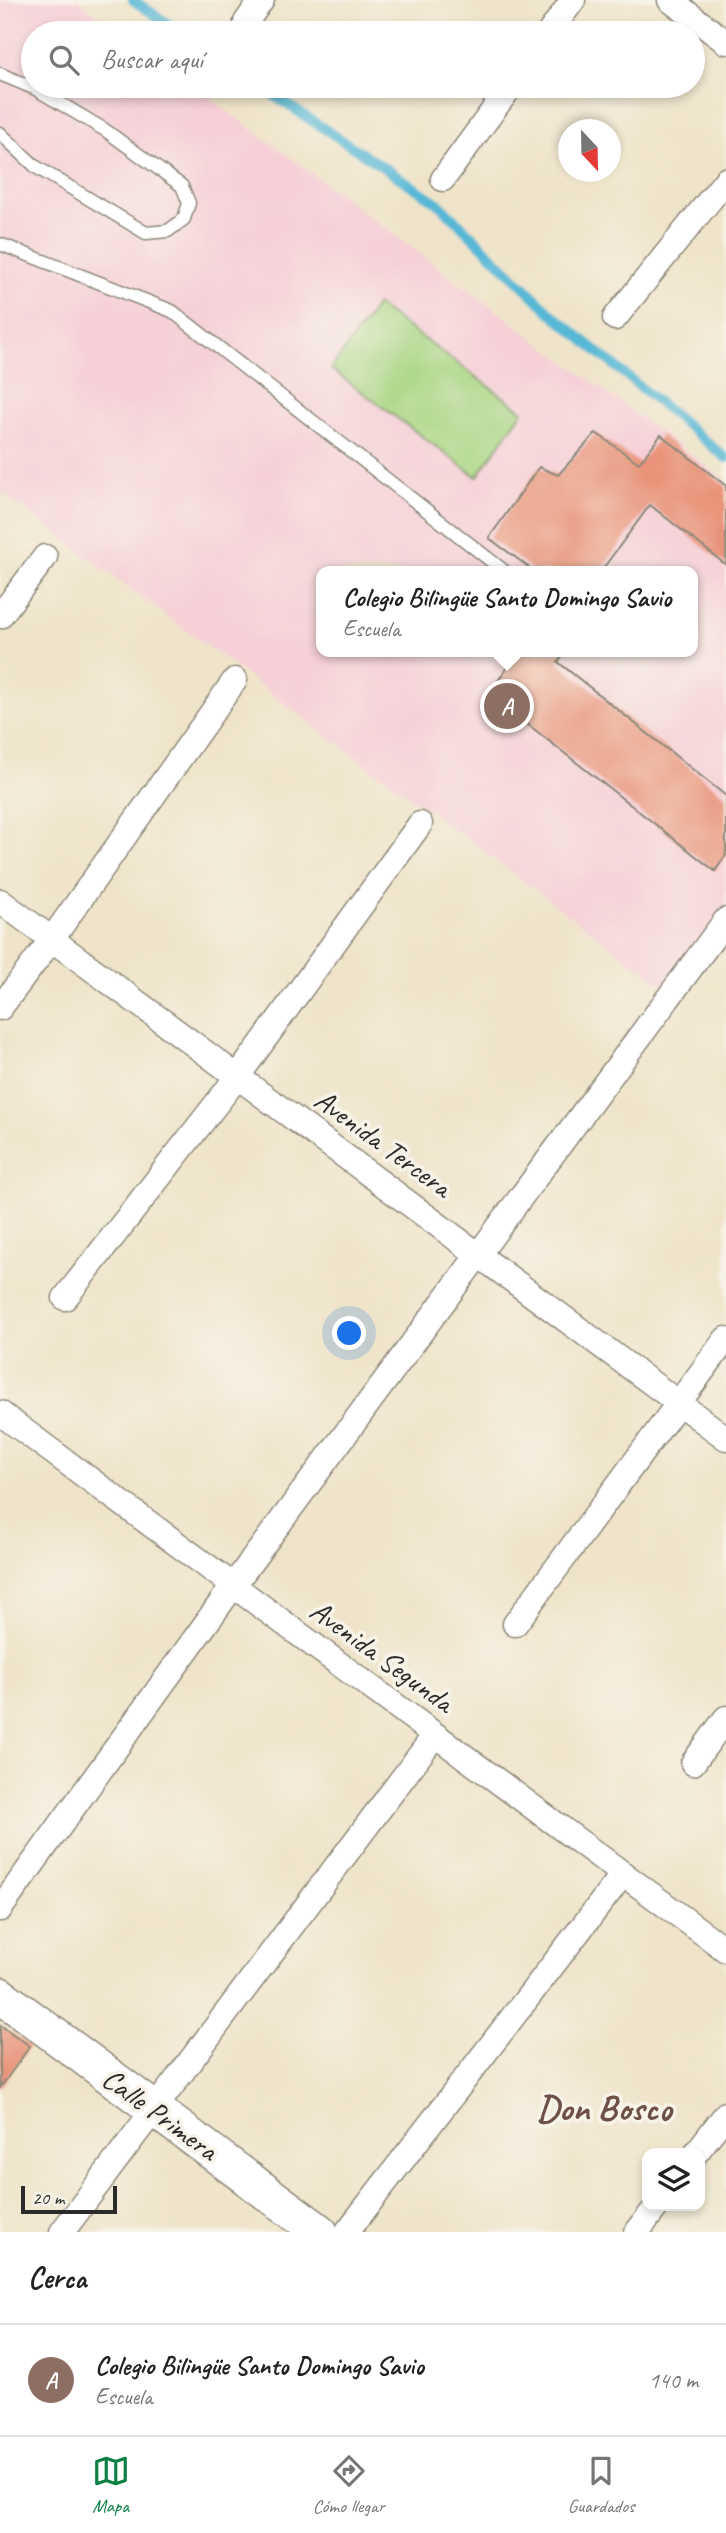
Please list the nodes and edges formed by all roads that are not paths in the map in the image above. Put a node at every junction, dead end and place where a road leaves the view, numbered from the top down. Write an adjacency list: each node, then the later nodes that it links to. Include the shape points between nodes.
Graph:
1 (262, 0): 4 (street)
2 (573, 0): 5 (street)
3 (670, 0): 6 (street)
4 (247, 21)
5 (558, 21)
6 (698, 21)
7 (705, 26): 8 (street)
8 (726, 42)
9 (0, 74): 10 (lane)
10 (21, 83)
11 (51, 98): 13 (lane, via 182,186 189,204 184,219 168,231 146,233 36,167)
12 (502, 98): 14 (street)
13 (0, 132)
14 (443, 179)
15 (726, 180): 17 (street)
16 (0, 244): 19 (lane, via 172,311)
17 (615, 318)
18 (45, 556): 20 (street)
19 (498, 566)
20 (0, 617)
21 (235, 680): 25 (street)
22 (420, 824): 27 (street)
23 (0, 901): 25 (street, Avenida Tercera)
24 (726, 920): 28 (street)
25 (52, 939): 26 (street); 27 (street, Avenida Tercera)
26 (0, 1008)
27 (238, 1076): 28 (street, Avenida Tercera); 29 (street)
28 (481, 1254): 31 (street, Avenida Tercera); 34 (street)
29 (65, 1298)
30 (726, 1339): 31 (street)
31 (678, 1403): 33 (street, Avenida Tercera); 35 (street)
32 (0, 1413): 34 (street, Avenida Segunda)
33 (726, 1438)
34 (233, 1586): 37 (street, Avenida Segunda); 40 (street)
35 (515, 1624)
36 (726, 1718): 38 (street)
37 (435, 1735): 39 (street, Avenida Segunda); 43 (street)
38 (693, 1763)
39 (623, 1874): 41 (street, Avenida Segunda); 49 (street)
40 (0, 1909)
41 (726, 1950)
42 (0, 1995): 43 (street, Calle Primera)
43 (155, 2109): 47 (street); 48 (street, Calle Primera)
44 (726, 2114): 45 (street)
45 (700, 2148)
46 (653, 2211): 50 (street)
47 (62, 2232)
48 (320, 2232)
49 (347, 2232)
50 (637, 2232)

